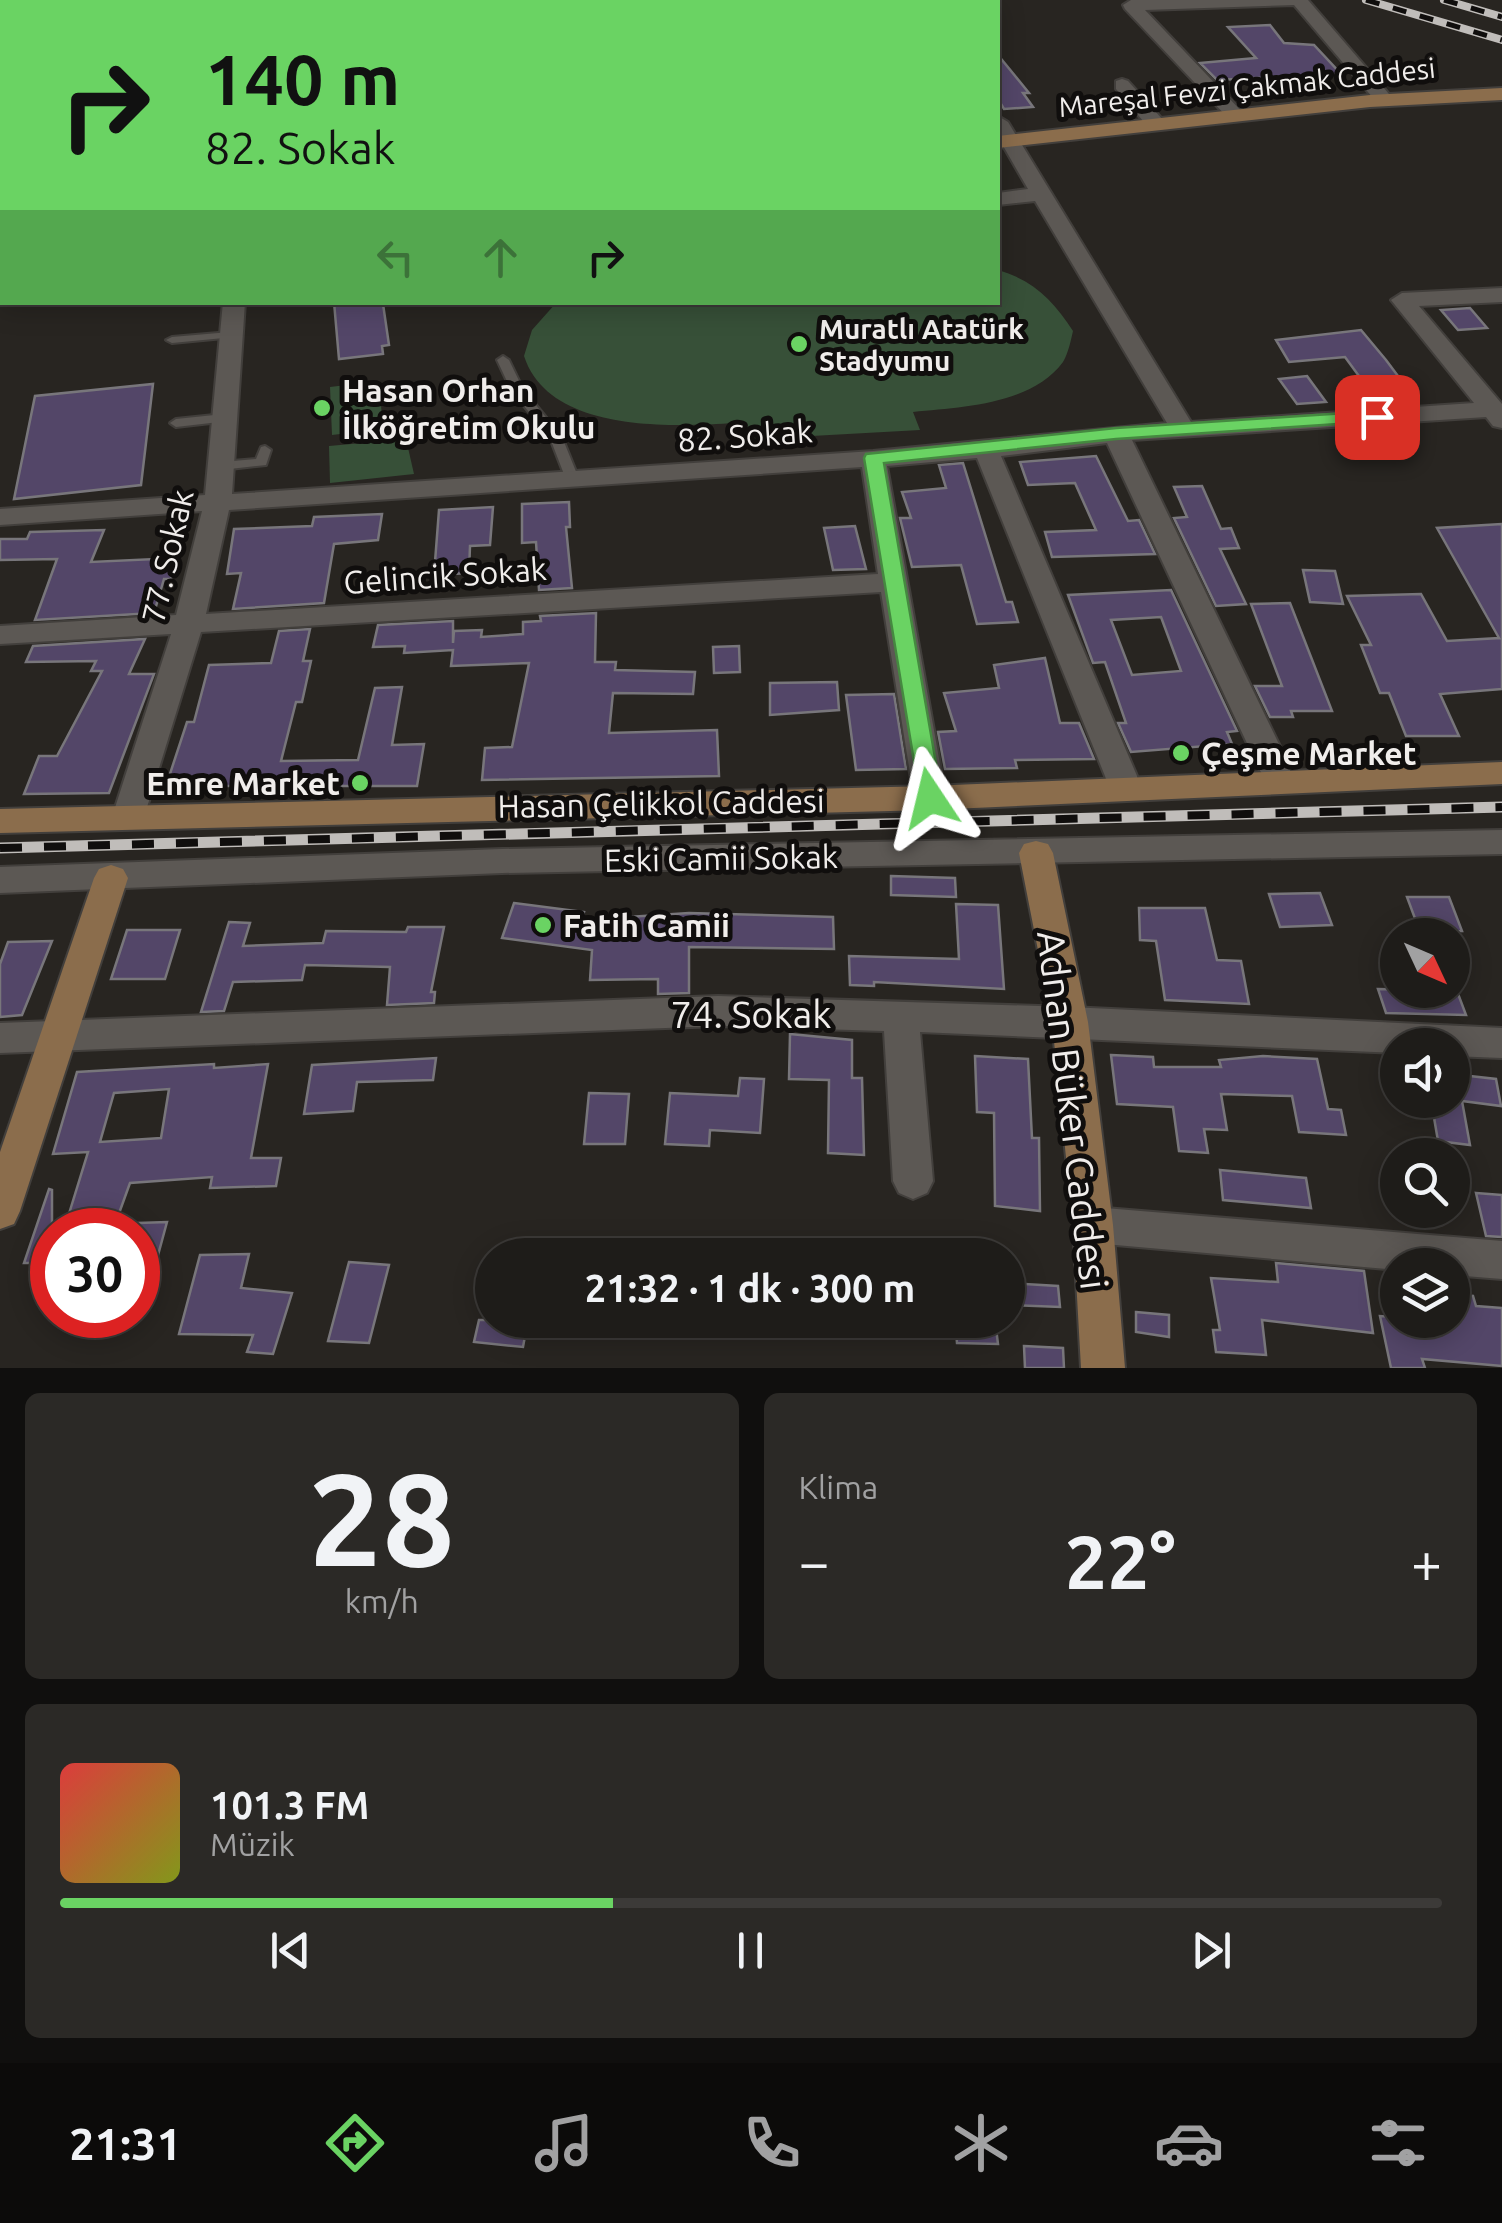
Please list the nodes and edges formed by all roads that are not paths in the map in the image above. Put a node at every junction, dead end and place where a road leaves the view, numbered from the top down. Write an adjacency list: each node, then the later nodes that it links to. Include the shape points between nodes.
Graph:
1 (1297, 0): 4 (street); 5 (street, via 1131,5)
2 (1122, 85): 6 (street)
3 (1502, 94): 4 (street, Mareşal Fevzi Çakmak Caddesi)
4 (1386, 100): 5 (street, Mareşal Fevzi Çakmak Caddesi)
5 (1236, 115): 6 (street, Mareşal Fevzi Çakmak Caddesi)
6 (1156, 124): 7 (street, Mareşal Fevzi Çakmak Caddesi)
7 (1002, 135): 8 (street)
8 (1042, 194): 9 (street); 18 (street)
9 (1000, 198)
10 (1502, 295): 15 (street, via 1402,300)
11 (234, 305): 12 (street, 77. Sokak)
12 (230, 335): 13 (lane); 16 (street, 77. Sokak, via 235,377)
13 (172, 340)
14 (503, 360): 24 (lane, via 517,390 556,437)
15 (1494, 404): 18 (street, 82. Sokak)
16 (224, 418): 17 (lane); 23 (street, 77. Sokak)
17 (176, 423)
18 (1183, 429): 19 (street, 82. Sokak)
19 (1116, 434): 21 (street, 82. Sokak); 30 (street)
20 (265, 450): 23 (lane, via 261,462)
21 (986, 450): 22 (street, 82. Sokak); 32 (street)
22 (873, 458): 24 (street, 82. Sokak); 27 (street)
23 (220, 466): 25 (street, 77. Sokak)
24 (572, 479): 25 (street, 82. Sokak)
25 (218, 502): 26 (street, 82. Sokak); 28 (street, 77. Sokak)
26 (0, 518)
27 (894, 582): 28 (street, Gelincik Sokak); 33 (street)
28 (188, 627): 29 (street, Gelincik Sokak); 34 (street, 77. Sokak)
29 (0, 635)
30 (1275, 768)
31 (1502, 773): 32 (street, Hasan Çelikkol Caddesi)
32 (1123, 790): 33 (street, Hasan Çelikkol Caddesi)
33 (930, 798): 34 (street, Hasan Çelikkol Caddesi)
34 (128, 817): 35 (street, Hasan Çelikkol Caddesi)
35 (0, 821)
36 (1502, 842): 37 (street, Eski Camii Sokak)
37 (1036, 852): 38 (street, Eski Camii Sokak, via 502,861); 41 (street, Adnan Büker Caddesi)
38 (110, 878): 39 (street, Eski Camii Sokak); 42 (street)
39 (0, 880)
40 (901, 1017): 41 (street, 74. Sokak); 42 (street, 74. Sokak, via 718,1011); 45 (street)
41 (1070, 1022): 44 (street, 74. Sokak); 47 (street, Adnan Büker Caddesi)
42 (60, 1037): 43 (street, 74. Sokak); 46 (street)
43 (0, 1038)
44 (1502, 1043)
45 (913, 1182)
46 (0, 1210)
47 (1094, 1226): 48 (street); 49 (street, Adnan Büker Caddesi)
48 (1502, 1260)
49 (1103, 1368)

